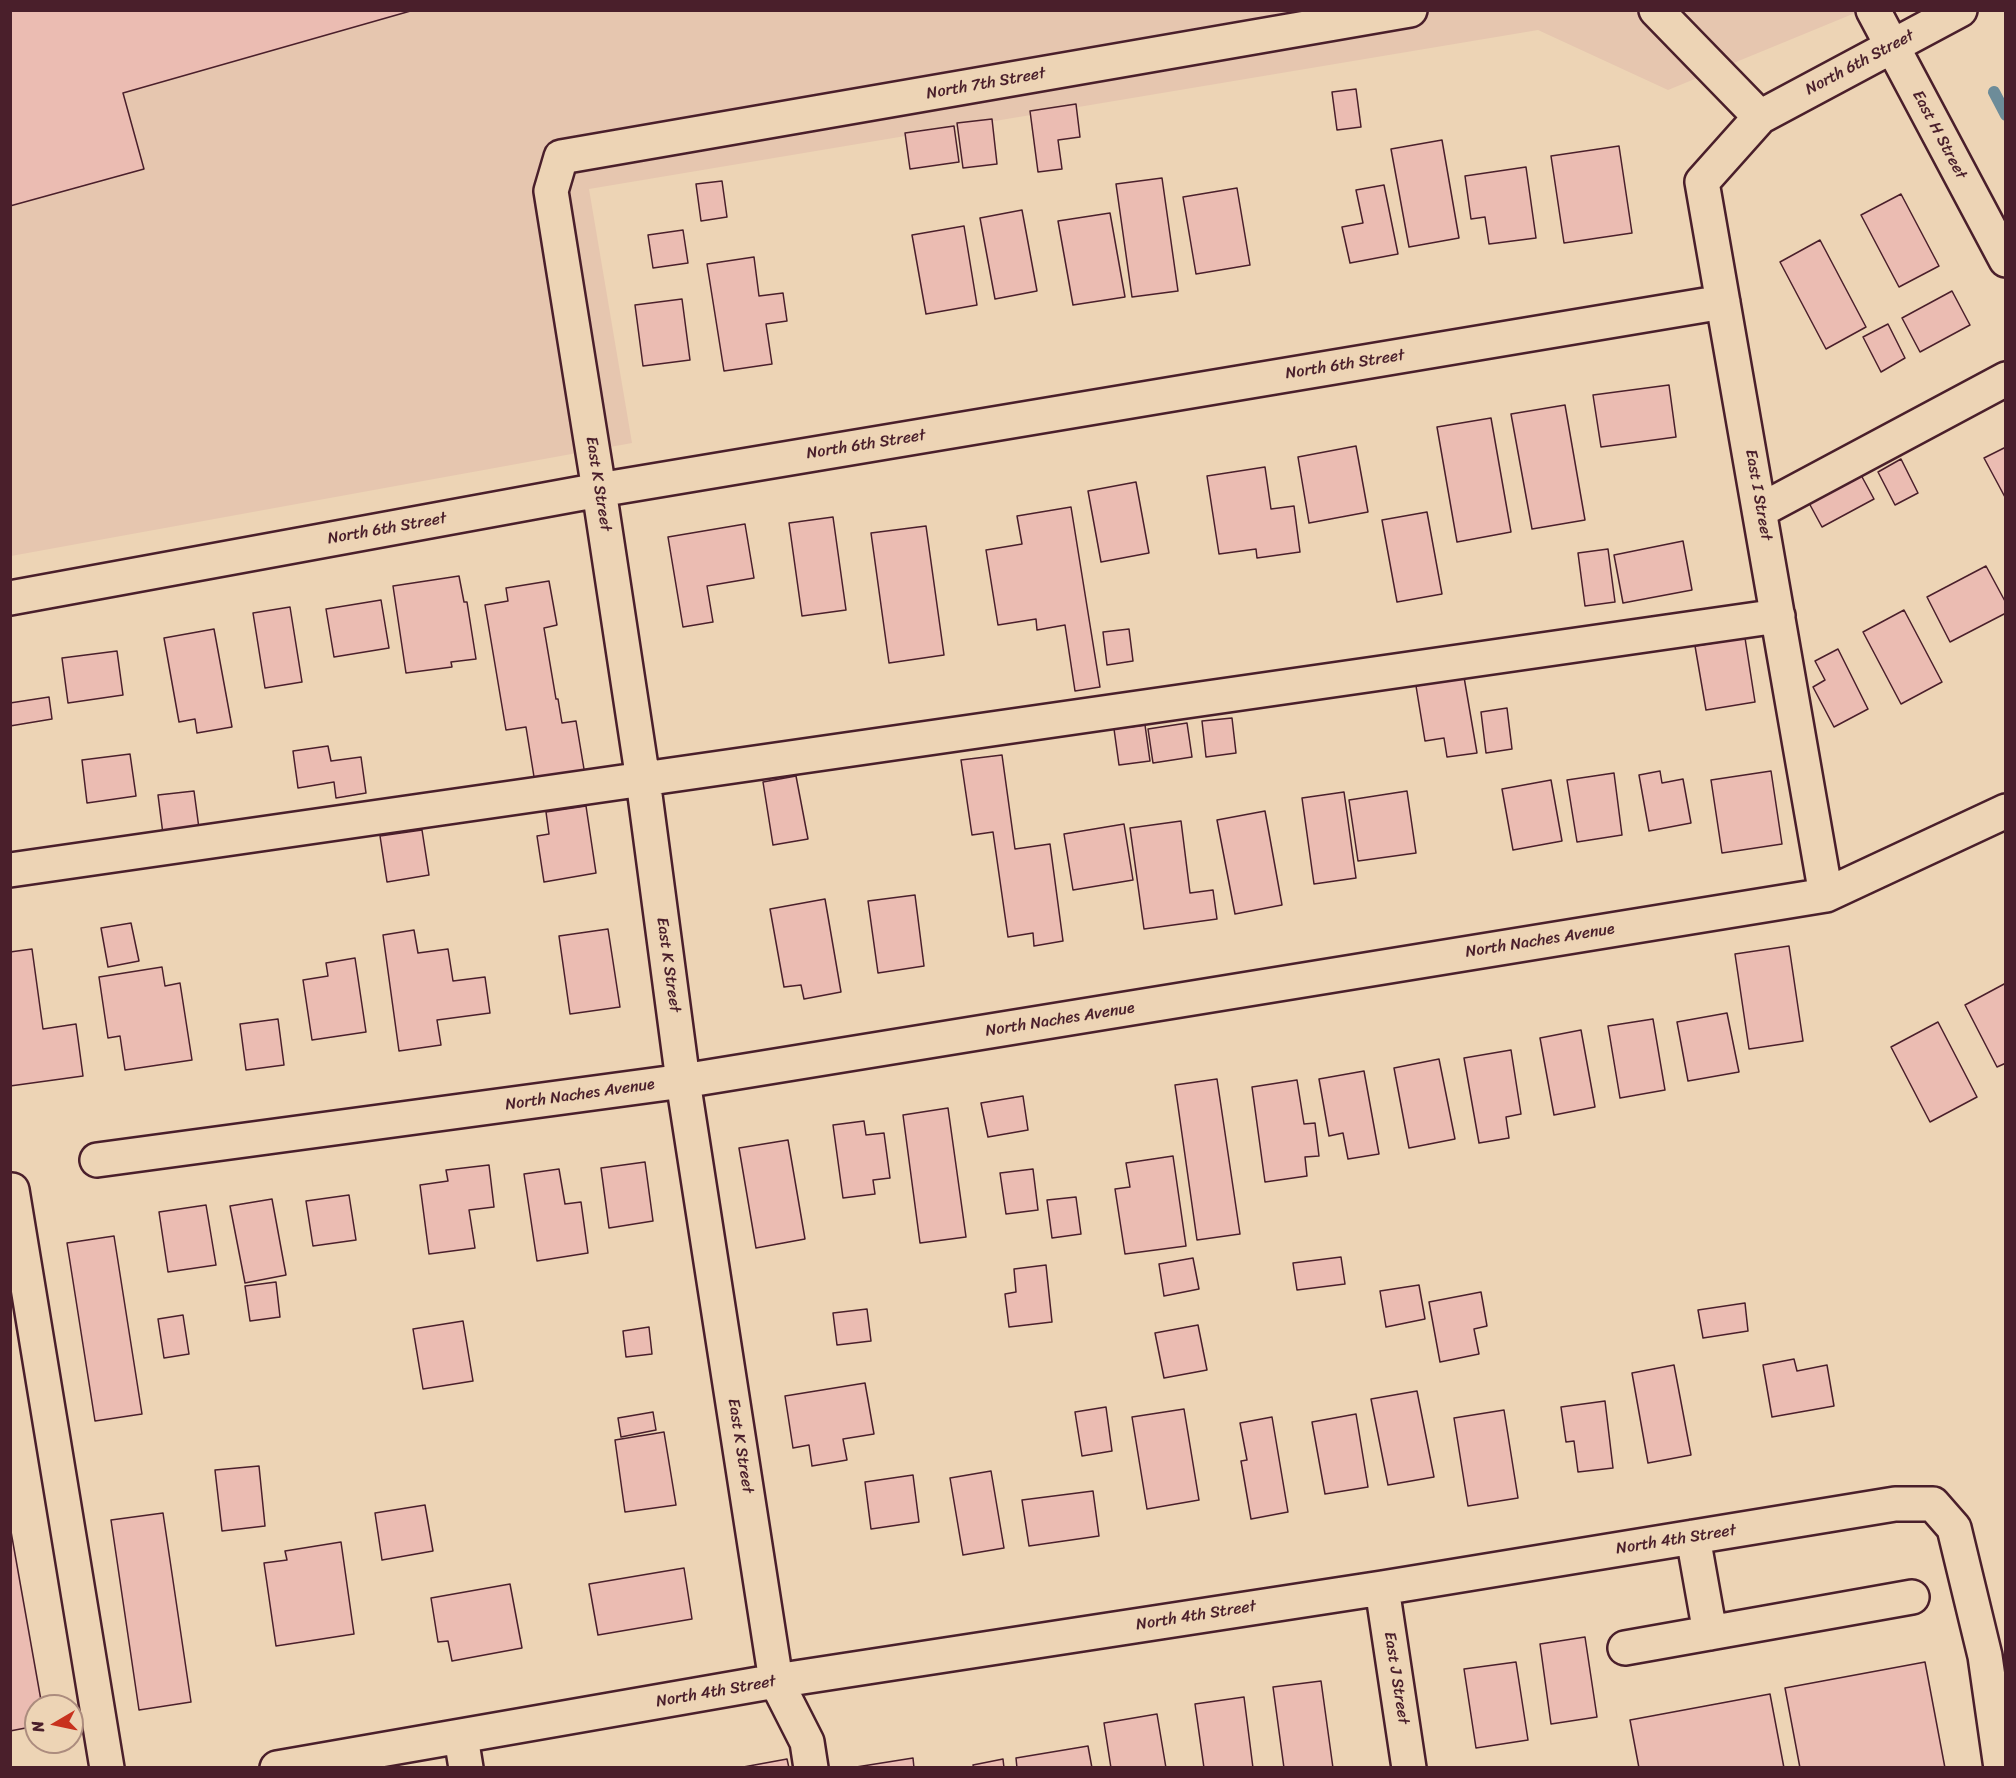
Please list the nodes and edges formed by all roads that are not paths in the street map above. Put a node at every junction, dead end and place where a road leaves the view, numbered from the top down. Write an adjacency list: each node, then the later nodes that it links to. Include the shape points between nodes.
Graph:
1 (1410, 10): 7 (street, North 7th Street)
2 (1656, 10): 6 (street)
3 (1873, 10): 5 (street, East H Street)
4 (1960, 10): 5 (street, North 6th Street)
5 (1892, 46): 6 (street, North 6th Street); 8 (street, East H Street)
6 (1760, 117): 9 (street, East I Street, via 1702,182)
7 (561, 157): 11 (street, East K Street, via 551,191)
8 (2006, 260)
9 (1723, 302): 11 (street, North 6th Street); 12 (street, East I Street)
10 (2006, 379): 12 (street)
11 (599, 490): 13 (street, North 6th Street); 15 (street, East K Street)
12 (1761, 510): 14 (street, East I Street)
13 (10, 598)
14 (1778, 616): 15 (street); 18 (street, East I Street)
15 (643, 780): 17 (street); 19 (street, East K Street)
16 (2006, 811): 18 (street, North Naches Avenue)
17 (10, 870)
18 (1826, 895): 19 (street, North Naches Avenue)
19 (683, 1081): 20 (street, North Naches Avenue); 28 (street, East K Street)
20 (97, 1160)
21 (12, 1190): 30 (street)
22 (1693, 1537): 23 (street, North 4th Street); 25 (street); 27 (street, North 4th Street, via 1895,1504 1933,1504 1954,1528)
23 (1382, 1588): 28 (street, North 4th Street); 33 (street, East J Street)
24 (1912, 1596): 25 (street)
25 (1710, 1633): 26 (street)
26 (1625, 1648)
27 (1995, 1651): 34 (street)
28 (776, 1681): 29 (street, North 4th Street); 32 (street, East K Street, via 807,1742)
29 (464, 1752): 31 (street, North 4th Street)
30 (107, 1767)
31 (277, 1767)
32 (811, 1767)
33 (1409, 1767)
34 (2001, 1767)

